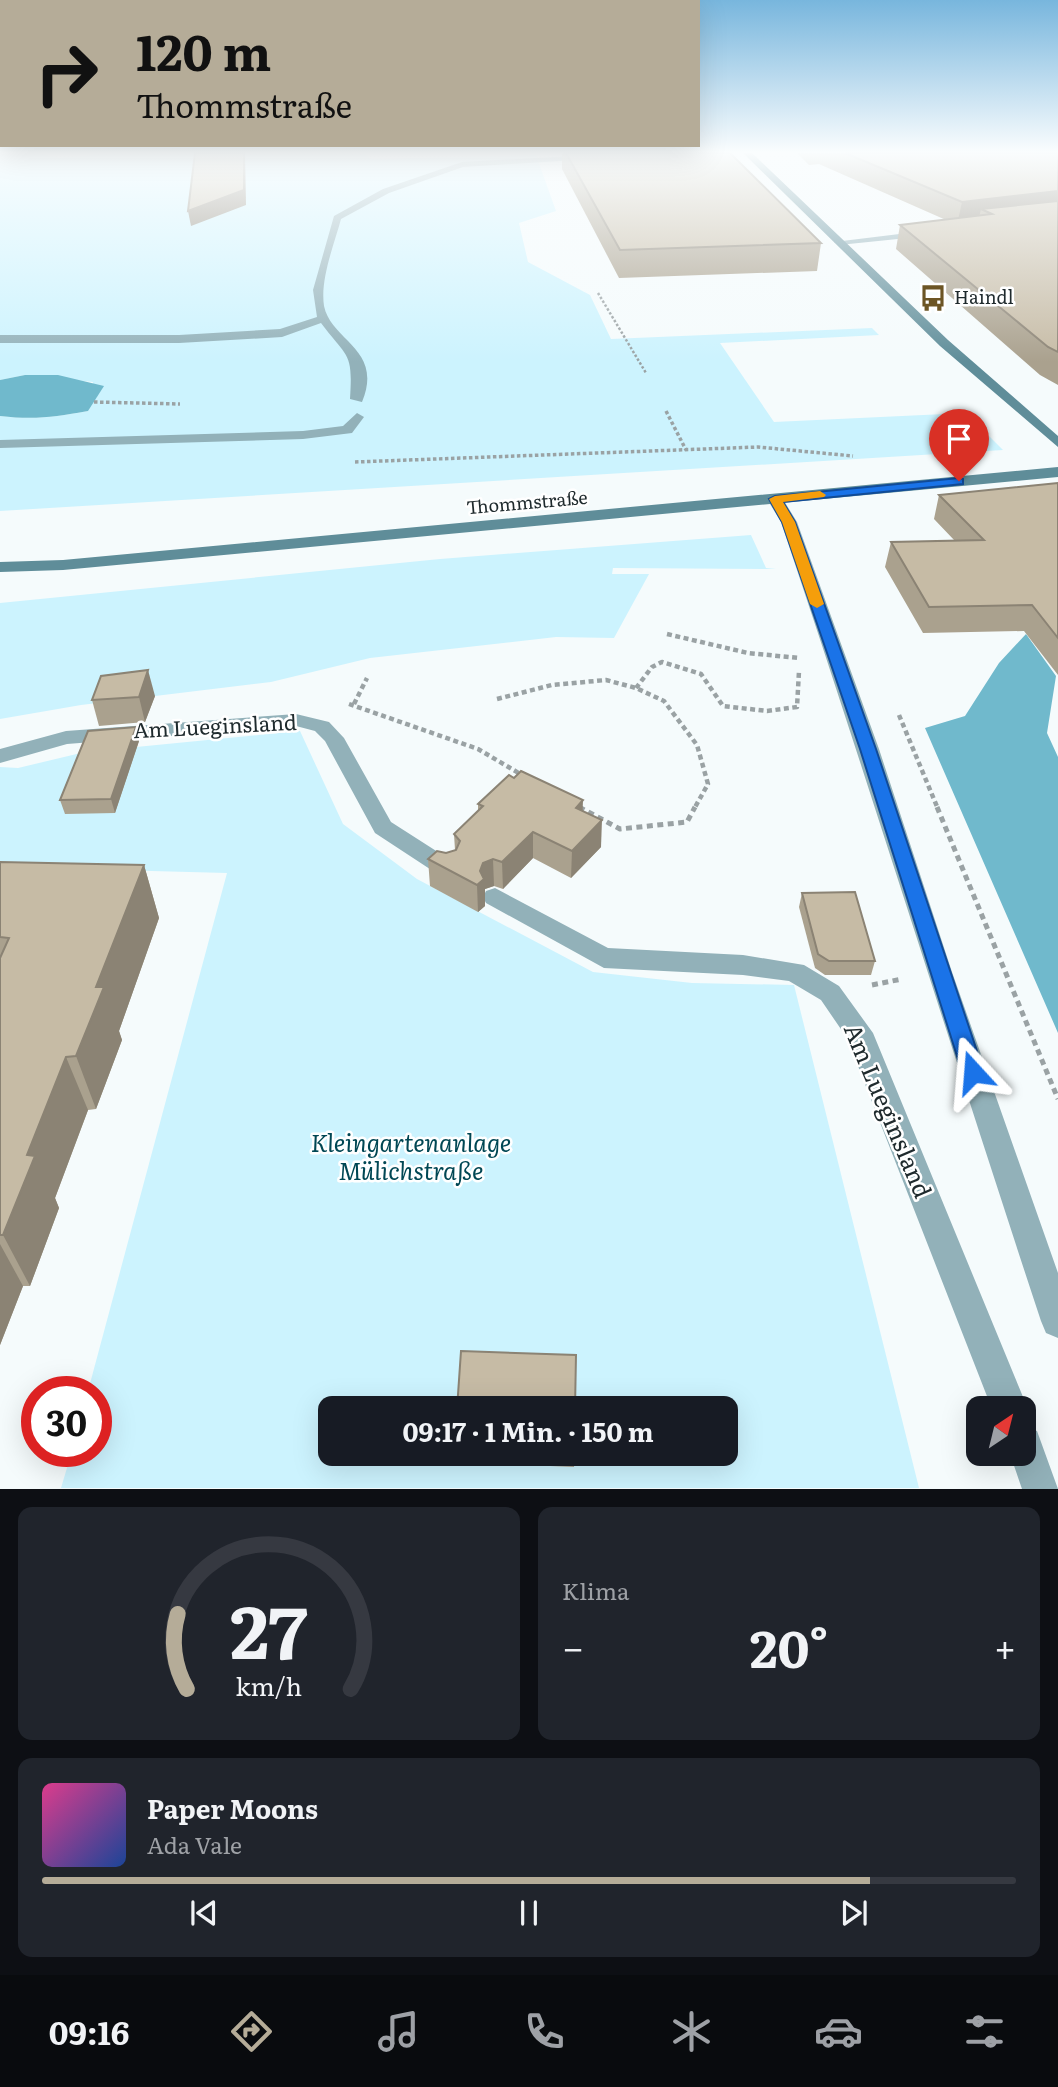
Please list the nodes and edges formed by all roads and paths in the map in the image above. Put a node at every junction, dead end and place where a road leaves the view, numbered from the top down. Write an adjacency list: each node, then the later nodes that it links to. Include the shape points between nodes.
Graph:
1 (336, 222): 6 (street, via 319,296 318,308)
2 (819, 222): 4 (main road)
3 (942, 233): 4 (street)
4 (839, 242): 14 (main road)
5 (598, 293): 8 (path)
6 (324, 318): 7 (street, via 282,333 179,339); 9 (street, via 350,347 358,364)
7 (0, 339)
8 (646, 373)
9 (357, 399)
10 (94, 402): 11 (path)
11 (187, 404)
12 (666, 411): 16 (path)
13 (357, 417): 15 (street, via 348,430 303,435)
14 (1058, 443)
15 (0, 444)
16 (686, 450): 17 (path, via 758,447); 18 (path)
17 (855, 456)
18 (352, 462)
19 (1058, 472): 20 (main road, Thommstraße)
20 (775, 499): 21 (main road, Thommstraße, via 63,565); 23 (street, via 789,522)
21 (0, 567)
22 (667, 634): 24 (path, via 748,653)
23 (835, 654): 26 (path, via 800,658 797,707 767,711 723,706 701,674 662,662 652,667); 36 (street)
24 (791, 657)
25 (367, 678): 29 (path)
26 (636, 688): 27 (path, via 606,680 565,683); 33 (path, via 664,701 697,745 708,784 687,822 620,829)
27 (497, 699)
28 (344, 703): 29 (path)
29 (354, 704): 32 (path, via 478,749)
30 (895, 706): 38 (path)
31 (0, 756): 34 (street, Am Lueginsland, via 66,738 105,734 296,720 321,726 334,738 383,827)
32 (526, 777)
33 (574, 804)
34 (447, 869)
35 (495, 897): 37 (street, Am Lueginsland, via 604,958 796,972)
36 (939, 972): 37 (path); 39 (street)
37 (830, 993): 40 (street, Am Lueginsland, via 859,1033)
38 (1058, 1099)
39 (1058, 1321)
40 (1005, 1396)
41 (1032, 1466): 42 (street)
42 (1041, 1489)

